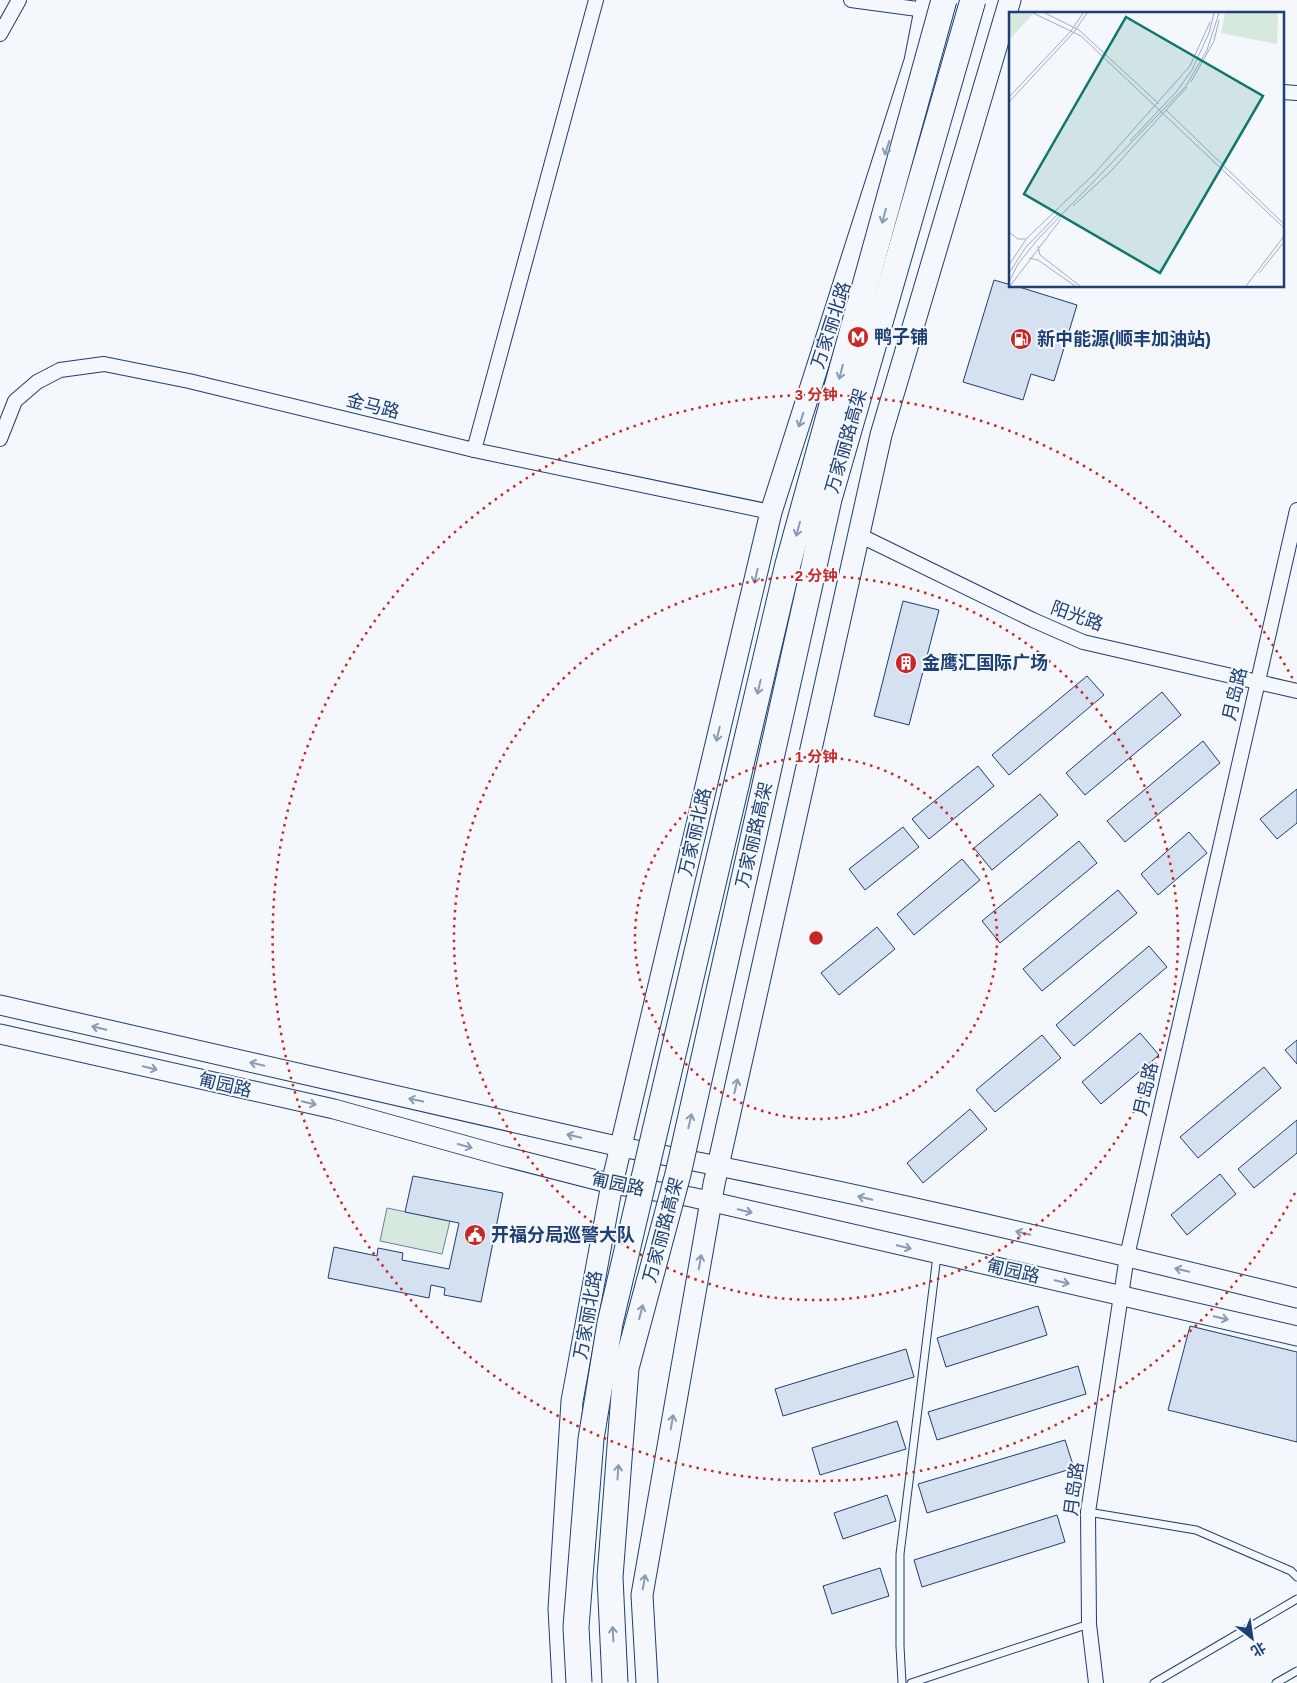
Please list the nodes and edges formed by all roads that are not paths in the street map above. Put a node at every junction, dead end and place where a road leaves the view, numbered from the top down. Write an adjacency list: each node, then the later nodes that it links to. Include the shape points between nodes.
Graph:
1 (18, 0): 8 (street)
2 (596, 0): 12 (street)
3 (851, 0): 6 (street)
4 (973, 0): 36 (highway, 万家丽路高架, one-way to 4, bridge, via 610,1577 626,1368 678,1174 829,499)
5 (1010, 0): 7 (main road)
6 (932, 3): 14 (main road, 万家丽北路, one-way to 14); 35 (highway, 万家丽路高架, one-way to 35, bridge, via 788,564 610,1323 591,1439 576,1627)
7 (1007, 27): 15 (main road, via 881,435)
8 (0, 34)
9 (1284, 92): 10 (street)
10 (1297, 93)
11 (0, 439): 12 (street, 金马路, via 15,401 37,382 60,370 104,364 189,381)
12 (474, 450): 14 (street, 金马路)
13 (1297, 510): 16 (street, 月岛路)
14 (771, 512): 20 (main road, 万家丽北路, one-way to 20)
15 (859, 535): 16 (street, 阳光路, via 1084,642); 21 (main road, one-way to 15)
16 (1257, 683): 17 (street, 阳光路); 25 (street, 月岛路)
17 (1297, 691)
18 (0, 1005): 20 (main road, 匍园路, one-way to 18)
19 (0, 1034): 22 (main road, 匍园路, one-way to 22, via 334,1109)
20 (622, 1147): 21 (main road, 匍园路); 22 (main road, 万家丽北路)
21 (718, 1165): 23 (main road); 25 (main road, 匍园路, one-way to 21)
22 (612, 1184): 23 (main road, 匍园路); 34 (main road, 万家丽北路, via 572,1401 559,1608)
23 (710, 1203): 24 (main road, 匍园路, one-way to 24); 37 (main road, one-way to 23, via 642,1595)
24 (937, 1254): 26 (main road, 匍园路, one-way to 26); 38 (lane, via 900,1554)
25 (1127, 1256): 26 (street, 月岛路); 27 (main road, 匍园路, one-way to 25)
26 (1122, 1295): 28 (main road, 匍园路, one-way to 28); 29 (street, 月岛路)
27 (1297, 1298)
28 (1297, 1336)
29 (1088, 1512): 30 (lane, via 1196,1530 1291,1571); 32 (street, 月岛路)
30 (1297, 1577)
31 (1297, 1599): 41 (lane)
32 (1089, 1624): 39 (lane); 40 (street, 月岛路)
33 (1297, 1670): 42 (lane)
34 (563, 1683)
35 (579, 1683)
36 (615, 1683)
37 (647, 1683)
38 (902, 1683)
39 (911, 1683)
40 (1096, 1683)
41 (1154, 1683)
42 (1276, 1683)

